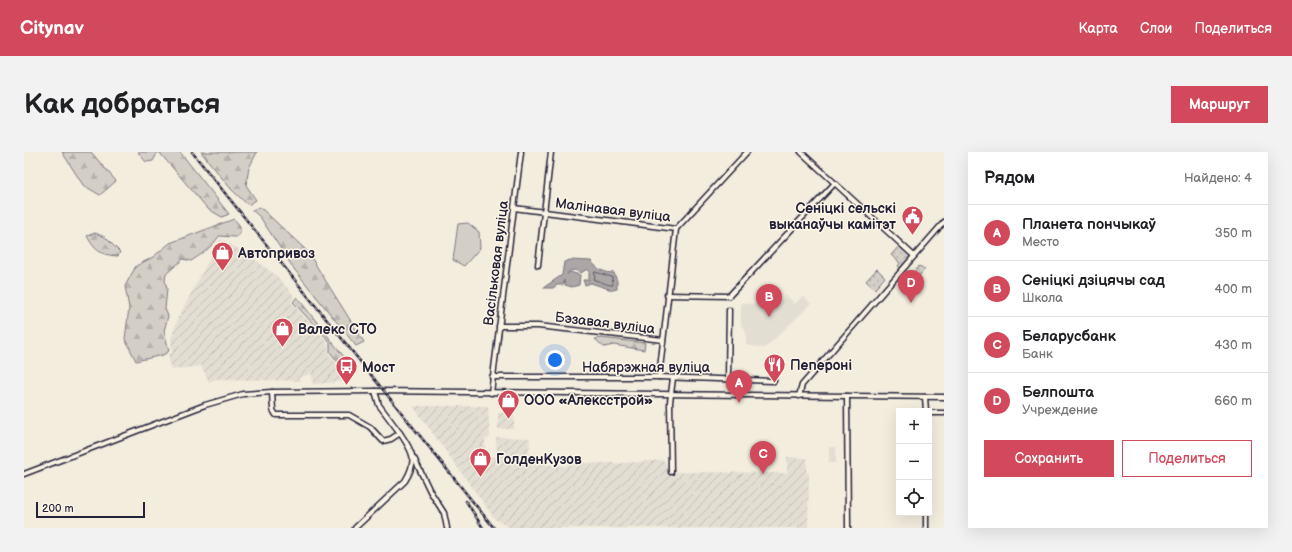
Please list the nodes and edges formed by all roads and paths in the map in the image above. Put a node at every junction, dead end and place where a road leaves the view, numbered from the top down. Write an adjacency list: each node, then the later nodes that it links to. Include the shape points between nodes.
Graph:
1 (521, 152): 6 (street, Васільковая вуліца)
2 (551, 152): 7 (street)
3 (747, 152): 9 (street, Малінавая вуліца)
4 (801, 152): 5 (street)
5 (834, 184): 10 (street); 12 (street, via 729,296)
6 (514, 208): 7 (street, Малінавая вуліца); 14 (street, Васільковая вуліца)
7 (543, 212): 9 (street, Малінавая вуліца); 11 (street)
8 (944, 222): 10 (street)
9 (676, 229): 12 (street, Бэзавая вуліца)
10 (914, 256): 25 (street, via 800,388)
11 (538, 265)
12 (667, 295): 15 (street, Бэзавая вуліца)
13 (729, 310): 19 (street, Набярэжная вуліца)
14 (499, 326): 15 (street, Бэзавая вуліца, via 538,326); 16 (street, Васільковая вуліца)
15 (662, 340): 17 (street)
16 (492, 377): 17 (street, Набярэжная вуліца); 23 (street, Васільковая вуліца)
17 (658, 377): 18 (street, Набярэжная вуліца)
18 (673, 378): 19 (street, Набярэжная вуліца); 24 (street)
19 (728, 378): 20 (street, Набярэжная вуліца)
20 (774, 381)
21 (375, 391): 22 (street); 23 (street); 32 (street, via 379,405)
22 (272, 392): 32 (street, via 273,410 276,415 349,415 370,427 383,441 391,440); 35 (street, via 243,394 215,401)
23 (491, 393): 24 (street)
24 (671, 394): 25 (street); 34 (street)
25 (799, 396): 26 (street)
26 (847, 396): 27 (street); 39 (street)
27 (925, 397): 28 (street); 29 (street)
28 (944, 397)
29 (926, 408)
30 (932, 413): 31 (street)
31 (944, 413)
32 (400, 433): 33 (street)
33 (414, 458): 37 (street, via 405,481); 38 (street, via 446,519)
34 (671, 472)
35 (24, 474)
36 (926, 516): 40 (street)
37 (355, 528)
38 (447, 528)
39 (848, 528)
40 (926, 528)

